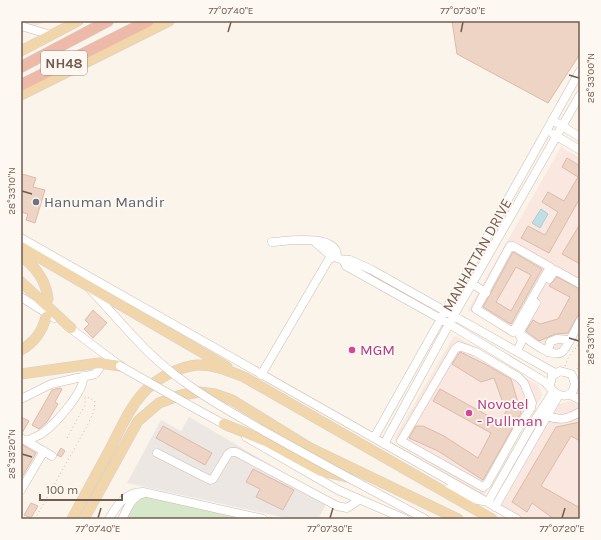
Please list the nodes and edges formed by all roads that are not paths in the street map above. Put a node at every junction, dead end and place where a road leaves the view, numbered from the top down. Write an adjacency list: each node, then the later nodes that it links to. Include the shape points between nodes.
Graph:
1 (78, 21): 7 (main road)
2 (108, 21): 5 (highway)
3 (148, 21): 11 (highway, NH48)
4 (169, 21): 12 (main road)
5 (95, 24): 9 (highway, NH48, via 70,41)
6 (21, 26): 7 (street)
7 (51, 35): 8 (main road)
8 (21, 51)
9 (21, 67)
10 (580, 71): 14 (street, MANHATTAN DRIVE)
11 (21, 85)
12 (21, 95)
13 (580, 95): 15 (street, MANHATTAN DRIVE)
14 (552, 120): 15 (street); 16 (street, MANHATTAN DRIVE)
15 (562, 127): 17 (street, MANHATTAN DRIVE); 18 (street)
16 (547, 130): 17 (street); 34 (street, MANHATTAN DRIVE)
17 (557, 137): 19 (street); 21 (street, MANHATTAN DRIVE)
18 (580, 137)
19 (580, 150)
20 (21, 238): 60 (street)
21 (497, 241): 24 (street); 29 (street, MANHATTAN DRIVE)
22 (272, 242): 26 (street, via 312,240)
23 (21, 247): 28 (main road)
24 (508, 251): 31 (street); 43 (street, via 513,246 550,267)
25 (21, 256): 33 (main road, via 39,273 46,286)
26 (338, 258): 34 (street, via 350,260 372,270); 37 (street, via 346,266); 60 (street, via 329,259)
27 (21, 282): 41 (main road)
28 (84, 282): 62 (main road); 95 (street, bridge, via 163,367 188,386 232,413)
29 (473, 284): 31 (street); 35 (street, MANHATTAN DRIVE)
30 (580, 284): 43 (street, via 555,270)
31 (486, 293): 38 (street, via 477,311)
32 (21, 297): 41 (street)
33 (48, 299)
34 (446, 310): 35 (street); 37 (street, MANHATTAN DRIVE)
35 (454, 316): 40 (street, MANHATTAN DRIVE); 42 (street)
36 (46, 317): 47 (main road, via 36,339)
37 (441, 319): 40 (street); 73 (street, MANHATTAN DRIVE)
38 (492, 320): 42 (street); 43 (street)
39 (580, 321): 44 (street)
40 (449, 324): 45 (street); 51 (street, MANHATTAN DRIVE)
41 (71, 328): 55 (street)
42 (485, 332): 46 (street)
43 (516, 332): 46 (street); 48 (street, via 522,341); 50 (street)
44 (570, 340): 50 (street, via 562,352); 50 (street, via 557,339 550,342)
45 (481, 343): 49 (street); 52 (street)
46 (506, 345): 48 (street)
47 (21, 350)
48 (517, 351): 54 (street)
49 (476, 352): 56 (street); 57 (street, via 461,346 456,347)
50 (548, 352): 54 (street)
51 (430, 362): 57 (street); 75 (street, MANHATTAN DRIVE)
52 (512, 362): 56 (street); 64 (street)
53 (98, 363): 55 (main road); 59 (main road); 61 (street, via 97,373)
54 (537, 363): 58 (street)
55 (120, 366): 72 (street, bridge)
56 (507, 369): 70 (street, via 524,383 531,401 531,408)
57 (443, 370): 78 (street, via 401,440)
58 (559, 372): 63 (street, via 571,374); 64 (street, via 550,381)
59 (21, 374)
60 (262, 375): 73 (street)
61 (83, 376): 66 (street, via 51,384); 74 (street, via 83,393 48,429)
62 (244, 377): 83 (main road); 89 (main road, via 218,368 198,365 167,375 149,387 123,423)
63 (577, 388): 65 (street)
64 (554, 391): 65 (street); 69 (street); 71 (street)
65 (569, 394): 67 (street)
66 (21, 399)
67 (580, 400)
68 (580, 412): 69 (street, via 558,420)
69 (547, 416): 88 (street)
70 (524, 418): 71 (street); 82 (street, via 487,484 480,487)
71 (533, 423): 88 (street)
72 (224, 424): 81 (main road, via 268,442 325,472 353,478); 87 (street)
73 (374, 438): 75 (street)
74 (24, 440): 76 (street)
75 (384, 444): 80 (street)
76 (44, 451): 79 (street); 85 (street)
77 (157, 453): 87 (street, via 210,480 228,454 236,452 337,506 347,508)
78 (424, 454): 80 (street); 82 (street)
79 (52, 456)
80 (418, 463): 84 (street)
81 (369, 477): 90 (main road, via 310,448 232,400 215,394 191,393 159,403 138,421); 96 (main road)
82 (466, 478): 84 (street)
83 (433, 486): 88 (street, via 450,489 464,497); 97 (main road)
84 (461, 487): 88 (street)
85 (21, 490)
86 (149, 493): 91 (street, via 136,492 127,496); 92 (street, via 135,498); 93 (street)
87 (359, 500): 94 (street)
88 (491, 505): 98 (street)
89 (72, 519)
90 (84, 519)
91 (109, 519)
92 (122, 519)
93 (263, 519)
94 (405, 519)
95 (425, 519)
96 (458, 519)
97 (492, 519)
98 (517, 519)

